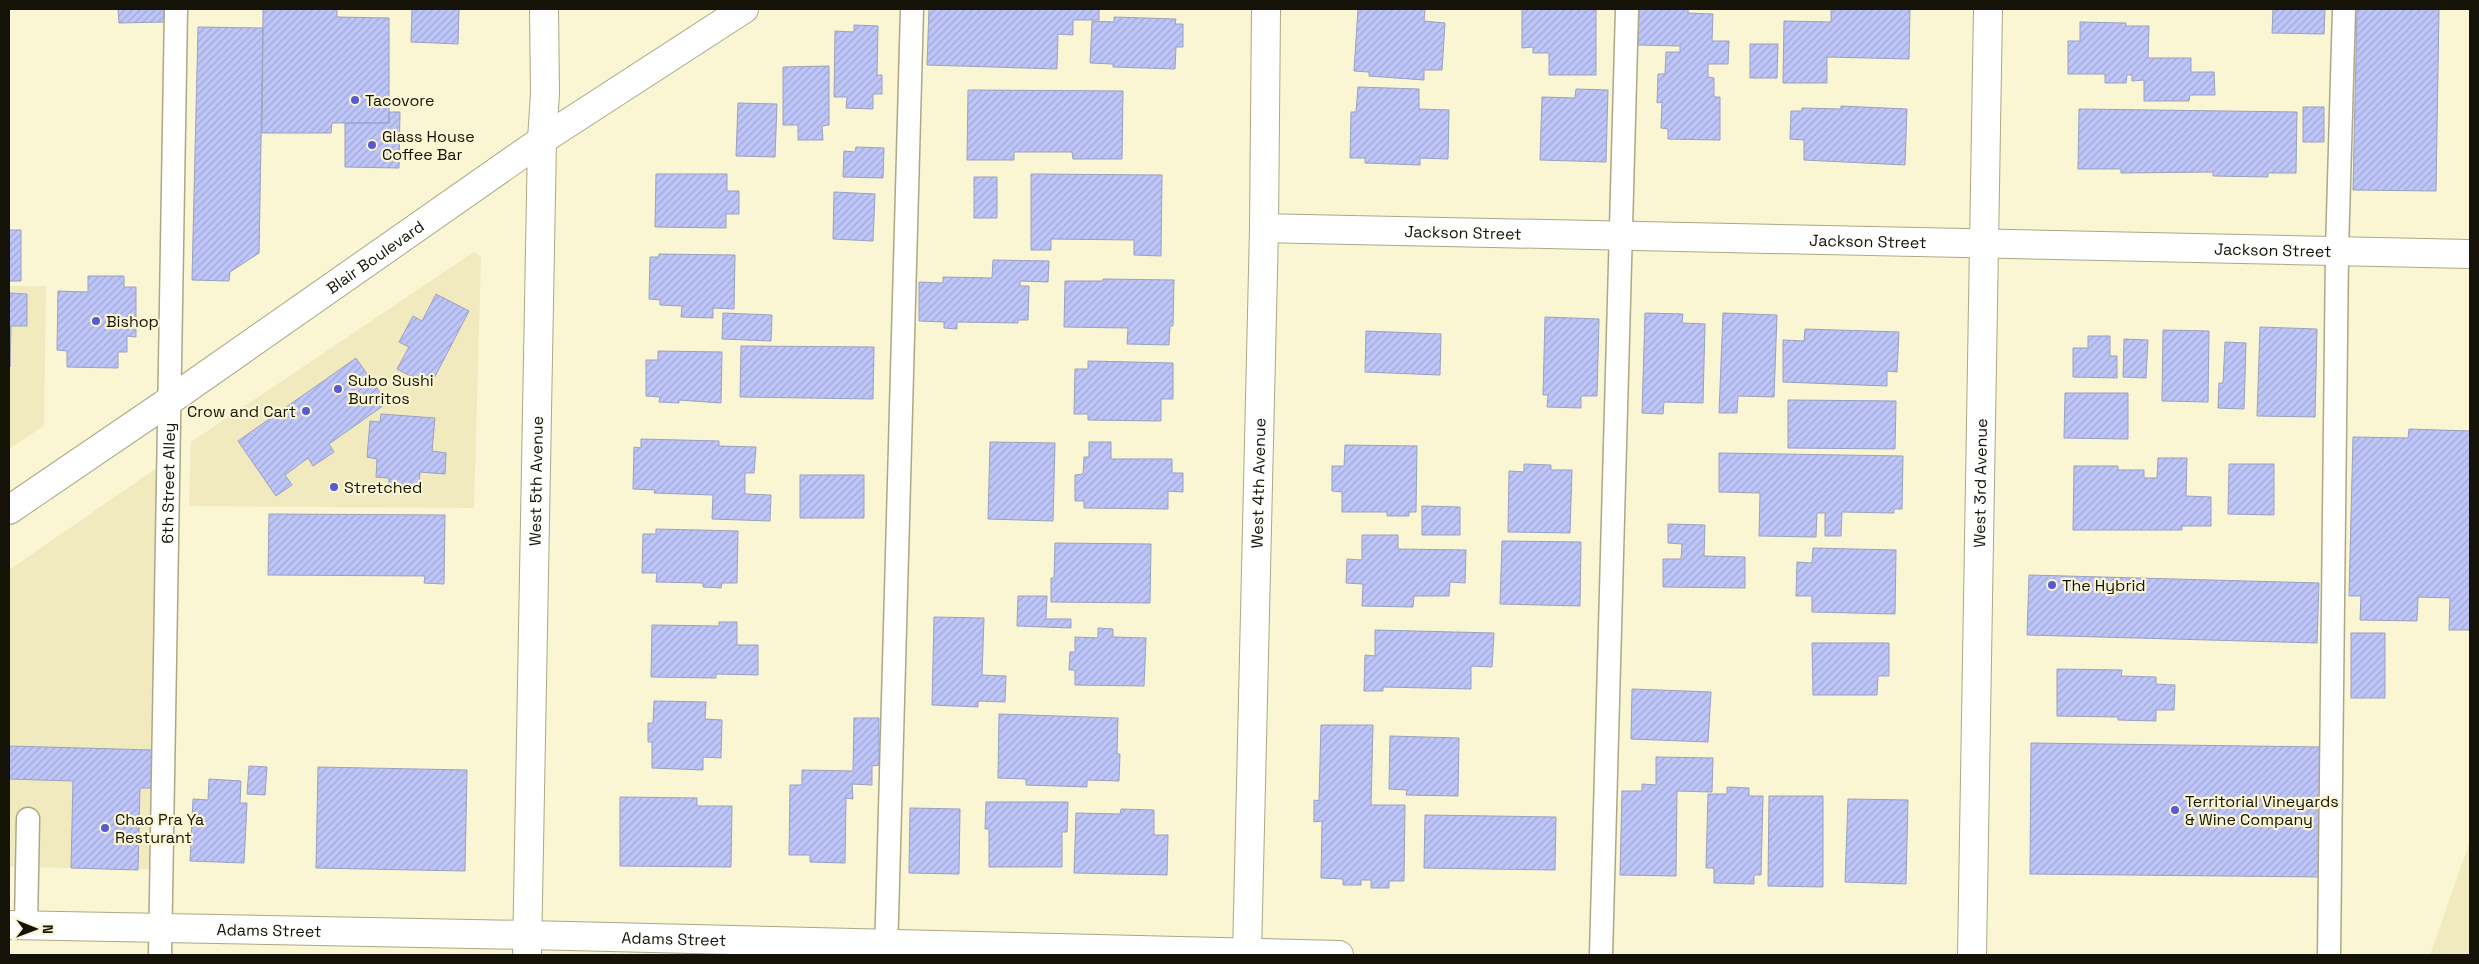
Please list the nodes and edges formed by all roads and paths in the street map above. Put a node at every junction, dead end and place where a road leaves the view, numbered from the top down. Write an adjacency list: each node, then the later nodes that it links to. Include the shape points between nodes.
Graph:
1 (176, 9): 15 (lane, 6th Street Alley)
2 (544, 9): 9 (street, West 5th Avenue)
3 (744, 9): 9 (street, Blair Boulevard)
4 (912, 9): 21 (lane)
5 (1266, 9): 10 (street, West 4th Avenue)
6 (1627, 9): 11 (lane)
7 (1988, 9): 12 (street, West 3rd Avenue)
8 (2344, 9): 13 (lane)
9 (542, 140): 15 (street, Blair Boulevard); 20 (street, West 5th Avenue)
10 (1264, 228): 11 (street, Jackson Street); 22 (street, West 4th Avenue)
11 (1620, 236): 12 (street, Jackson Street); 25 (lane)
12 (1984, 245): 13 (street, Jackson Street); 26 (street, West 3rd Avenue)
13 (2337, 251): 14 (street, Jackson Street); 27 (lane)
14 (2470, 254)
15 (169, 401): 16 (street, Blair Boulevard); 19 (lane, 6th Street Alley)
16 (9, 510)
17 (28, 819): 18 (lane)
18 (18, 925): 19 (street, Adams Street)
19 (160, 928): 20 (street, Adams Street); 23 (lane, 6th Street Alley)
20 (528, 945): 21 (street, Adams Street)
21 (886, 949): 22 (street, Adams Street)
22 (1248, 954): 24 (street, Adams Street)
23 (160, 955)
24 (1339, 955)
25 (1601, 955)
26 (1972, 955)
27 (2329, 955)

